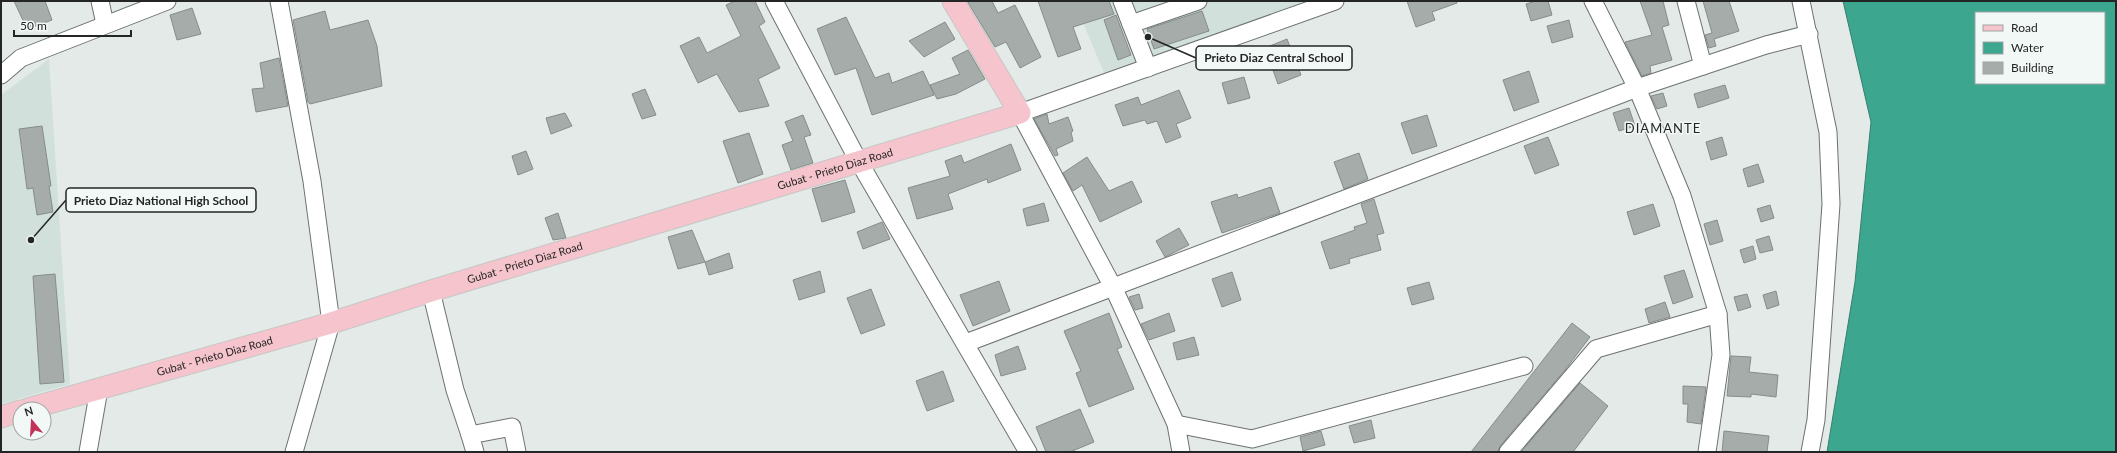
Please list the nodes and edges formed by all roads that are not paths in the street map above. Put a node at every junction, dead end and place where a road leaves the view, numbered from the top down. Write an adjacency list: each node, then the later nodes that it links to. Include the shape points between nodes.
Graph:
1 (100, 1): 12 (street)
2 (167, 1): 12 (street)
3 (279, 1): 24 (street, via 312,181)
4 (774, 1): 20 (street)
5 (953, 1): 19 (main road)
6 (1122, 1): 13 (street)
7 (1198, 1): 13 (street)
8 (1335, 1): 16 (street)
9 (1593, 1): 18 (street)
10 (1686, 1): 15 (street)
11 (1801, 1): 14 (street)
12 (105, 24): 17 (street, via 21,58)
13 (1131, 24): 16 (street)
14 (1809, 34): 15 (street); 41 (street, via 1828,132 1830,204 1816,420)
15 (1703, 66): 18 (street)
16 (1148, 68): 19 (street)
17 (1, 75)
18 (1637, 88): 21 (street); 23 (street, via 1682,196)
19 (1020, 113): 20 (main road, Gubat - Prieto Diaz Road); 21 (street)
20 (860, 162): 22 (main road, Gubat - Prieto Diaz Road); 25 (street)
21 (1114, 289): 25 (street); 31 (street)
22 (431, 290): 24 (main road, Gubat - Prieto Diaz Road); 32 (street, via 455,390)
23 (1718, 314): 39 (street, via 1596,349); 40 (street, via 1721,354)
24 (331, 322): 27 (main road, Gubat - Prieto Diaz Road); 34 (street)
25 (966, 343): 37 (street)
26 (1524, 366): 31 (street, via 1252,439)
27 (99, 389): 28 (main road, Gubat - Prieto Diaz Road); 33 (street)
28 (52, 402)
29 (12, 414): 30 (main road)
30 (1, 417)
31 (1176, 424): 38 (street)
32 (470, 436): 35 (street); 36 (street, via 512,427)
33 (88, 452)
34 (294, 452)
35 (475, 452)
36 (517, 452)
37 (1028, 452)
38 (1181, 452)
39 (1508, 452)
40 (1707, 452)
41 (1810, 452)

